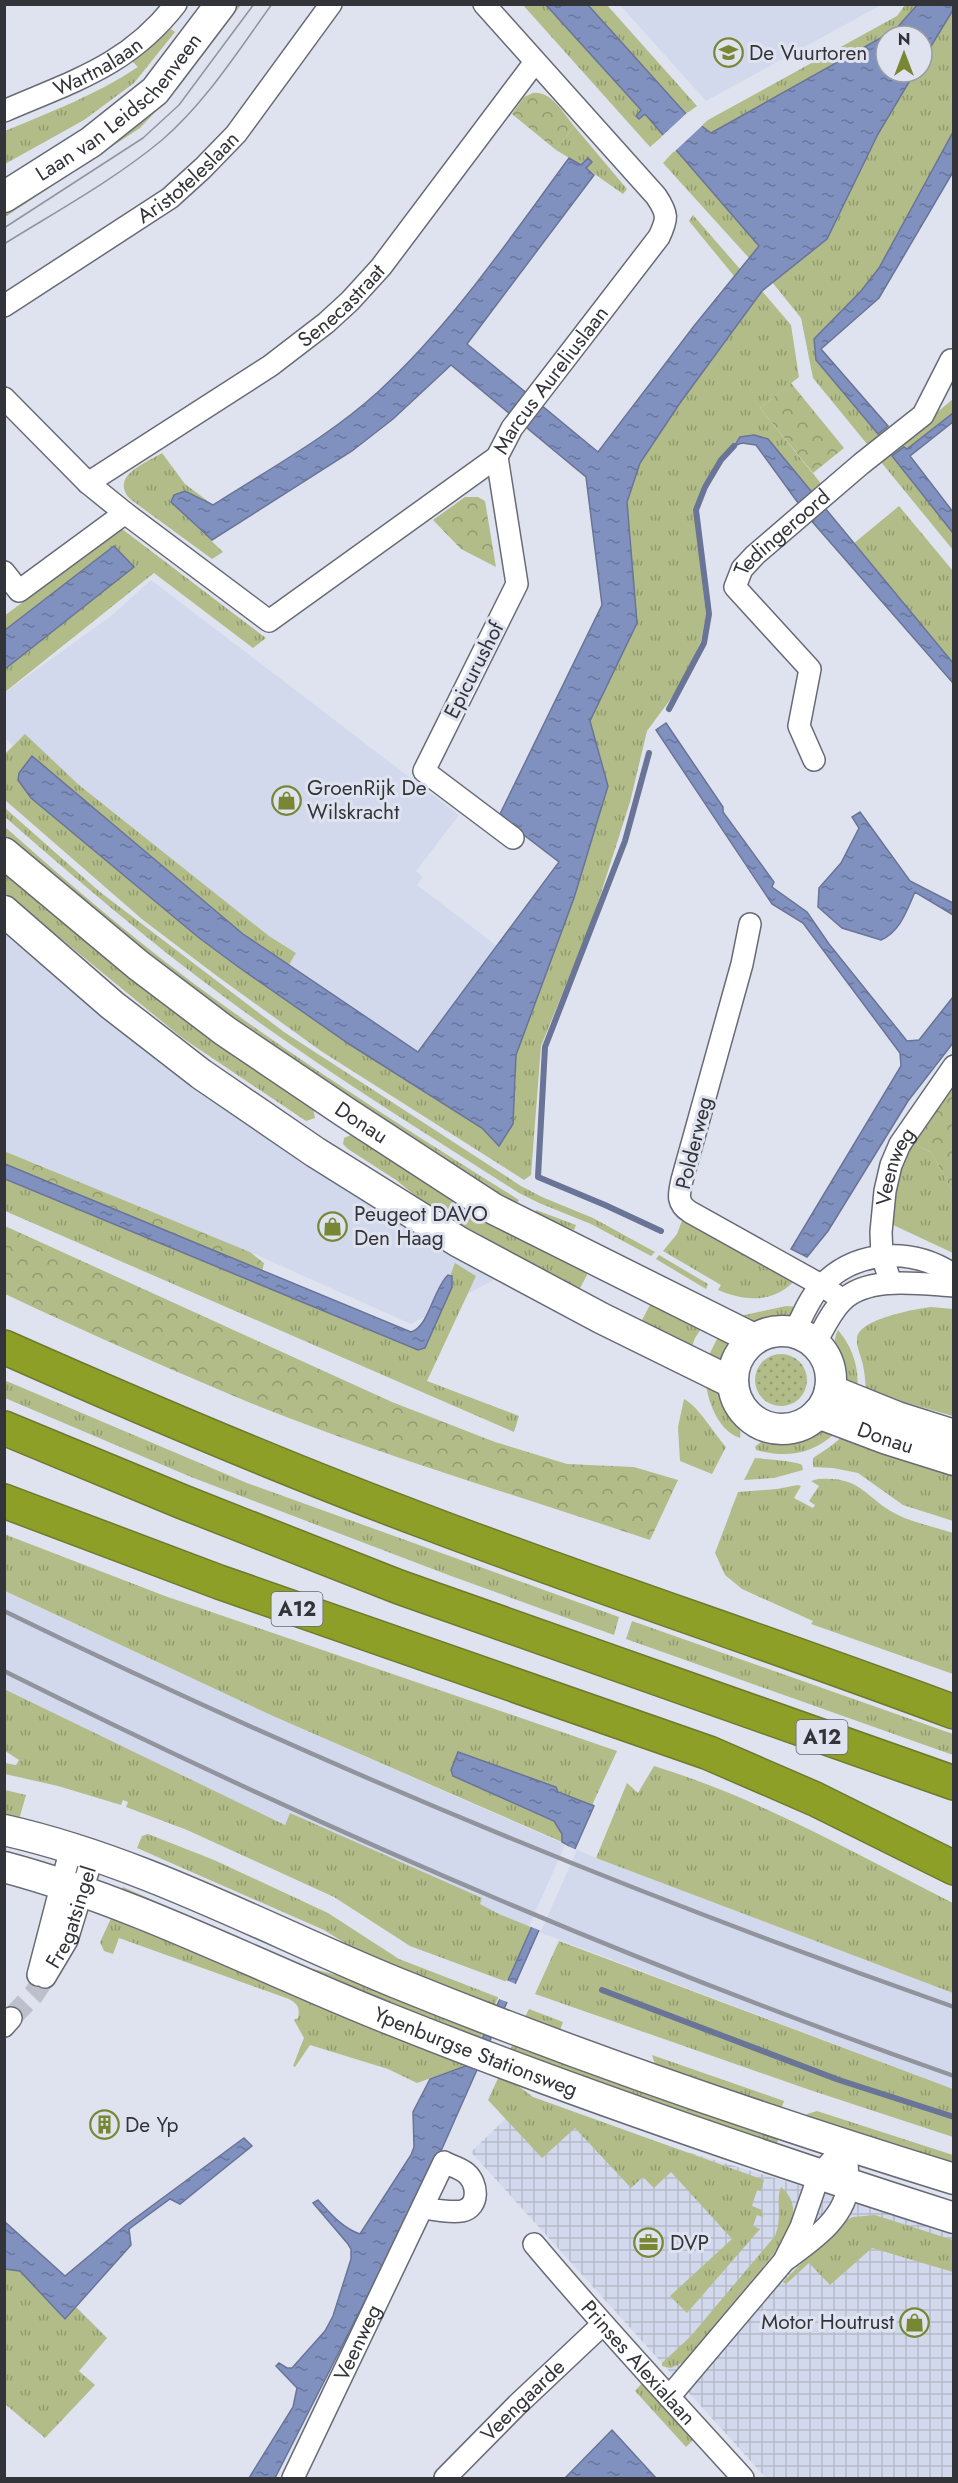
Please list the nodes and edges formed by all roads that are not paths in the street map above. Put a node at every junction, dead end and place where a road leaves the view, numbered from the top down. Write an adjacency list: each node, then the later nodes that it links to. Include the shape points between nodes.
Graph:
1 (176, 4): 7 (street, Wartnalaan, via 136,46 109,65)
2 (202, 4): 8 (main road, Laan van Leidschenveen, via 140,86 87,127)
3 (220, 4): 9 (main road, Laan van Leidschenveen, via 155,92 92,142)
4 (331, 4): 10 (street, Aristoteleslaan, via 236,134 203,168 170,198)
5 (484, 4): 6 (street, Marcus Aureliuslaan)
6 (535, 62): 13 (street, Marcus Aureliuslaan, via 656,196 667,220 512,428); 14 (street, Senecastraat, via 381,267 350,301 270,366)
7 (4, 111)
8 (4, 172)
9 (4, 197)
10 (4, 306)
11 (953, 360): 17 (street, Tedingeroord, via 923,415 755,555 742,569 735,587 810,669 799,726)
12 (4, 398): 14 (street, Marcus Aureliuslaan)
13 (497, 457): 15 (street, Marcus Aureliuslaan, via 269,621); 18 (street, Epicurushof, via 517,584 423,771)
14 (88, 483): 15 (street, Marcus Aureliuslaan)
15 (125, 513): 16 (street, via 19,591)
16 (4, 572)
17 (814, 760)
18 (513, 838)
19 (4, 853): 30 (main road, Donau, via 199,1011 375,1132 494,1209)
20 (4, 911): 32 (main road, via 112,1005 201,1074 315,1152 459,1242)
21 (750, 924): 26 (street, Polderweg, via 679,1201 690,1212)
22 (954, 1066): 23 (street, Veenweg, via 900,1144 891,1164 885,1191)
23 (882, 1256): 24 (street, via 910,1256); 25 (street, Veenweg); 26 (street, via 855,1261)
24 (954, 1275)
25 (891, 1282): 27 (street); 28 (street, via 860,1290)
26 (821, 1285): 28 (street); 29 (street)
27 (954, 1286)
28 (843, 1300): 29 (street, via 830,1317)
29 (804, 1338): 30 (main road, via 773,1332); 33 (main road, via 829,1365)
30 (754, 1339): 32 (main road, via 738,1358)
31 (4, 1347): 38 (highway, via 303,1474 623,1594)
32 (733, 1383): 33 (main road, via 740,1406 765,1426 798,1426)
33 (824, 1401): 35 (main road, Donau); 36 (main road, Donau, via 887,1439)
34 (4, 1428): 39 (highway, A12, via 305,1551)
35 (954, 1435)
36 (954, 1460)
37 (4, 1501): 43 (highway, A12, via 219,1582 667,1737 815,1799)
38 (947, 1708)
39 (954, 1784)
40 (4, 1830): 41 (main road, Ypenburgse Stationsweg)
41 (82, 1852): 44 (street, Fregatsingel); 46 (main road, Ypenburgse Stationsweg, via 155,1878 341,1960 489,2019)
42 (4, 1867): 44 (main road, Ypenburgse Stationsweg)
43 (954, 1868)
44 (71, 1889): 45 (street, Fregatsingel); 47 (main road, Ypenburgse Stationsweg, via 124,1906 289,1978 504,2064)
45 (41, 1976)
46 (846, 2145): 47 (street); 48 (main road, Ypenburgse Stationsweg); 49 (street)
47 (819, 2175): 49 (main road, Ypenburgse Stationsweg); 53 (street)
48 (954, 2180)
49 (848, 2185): 51 (main road, Ypenburgse Stationsweg); 53 (street, via 833,2219)
50 (424, 2208): 56 (street, Veenweg)
51 (954, 2218)
52 (534, 2244): 54 (street, Prinses Alexialaan)
53 (784, 2261): 55 (street)
54 (602, 2325): 55 (street, Prinses Alexialaan); 57 (street, Veengaarde)
55 (669, 2397): 58 (street, Prinses Alexialaan)
56 (293, 2478)
57 (445, 2478)
58 (743, 2478)

